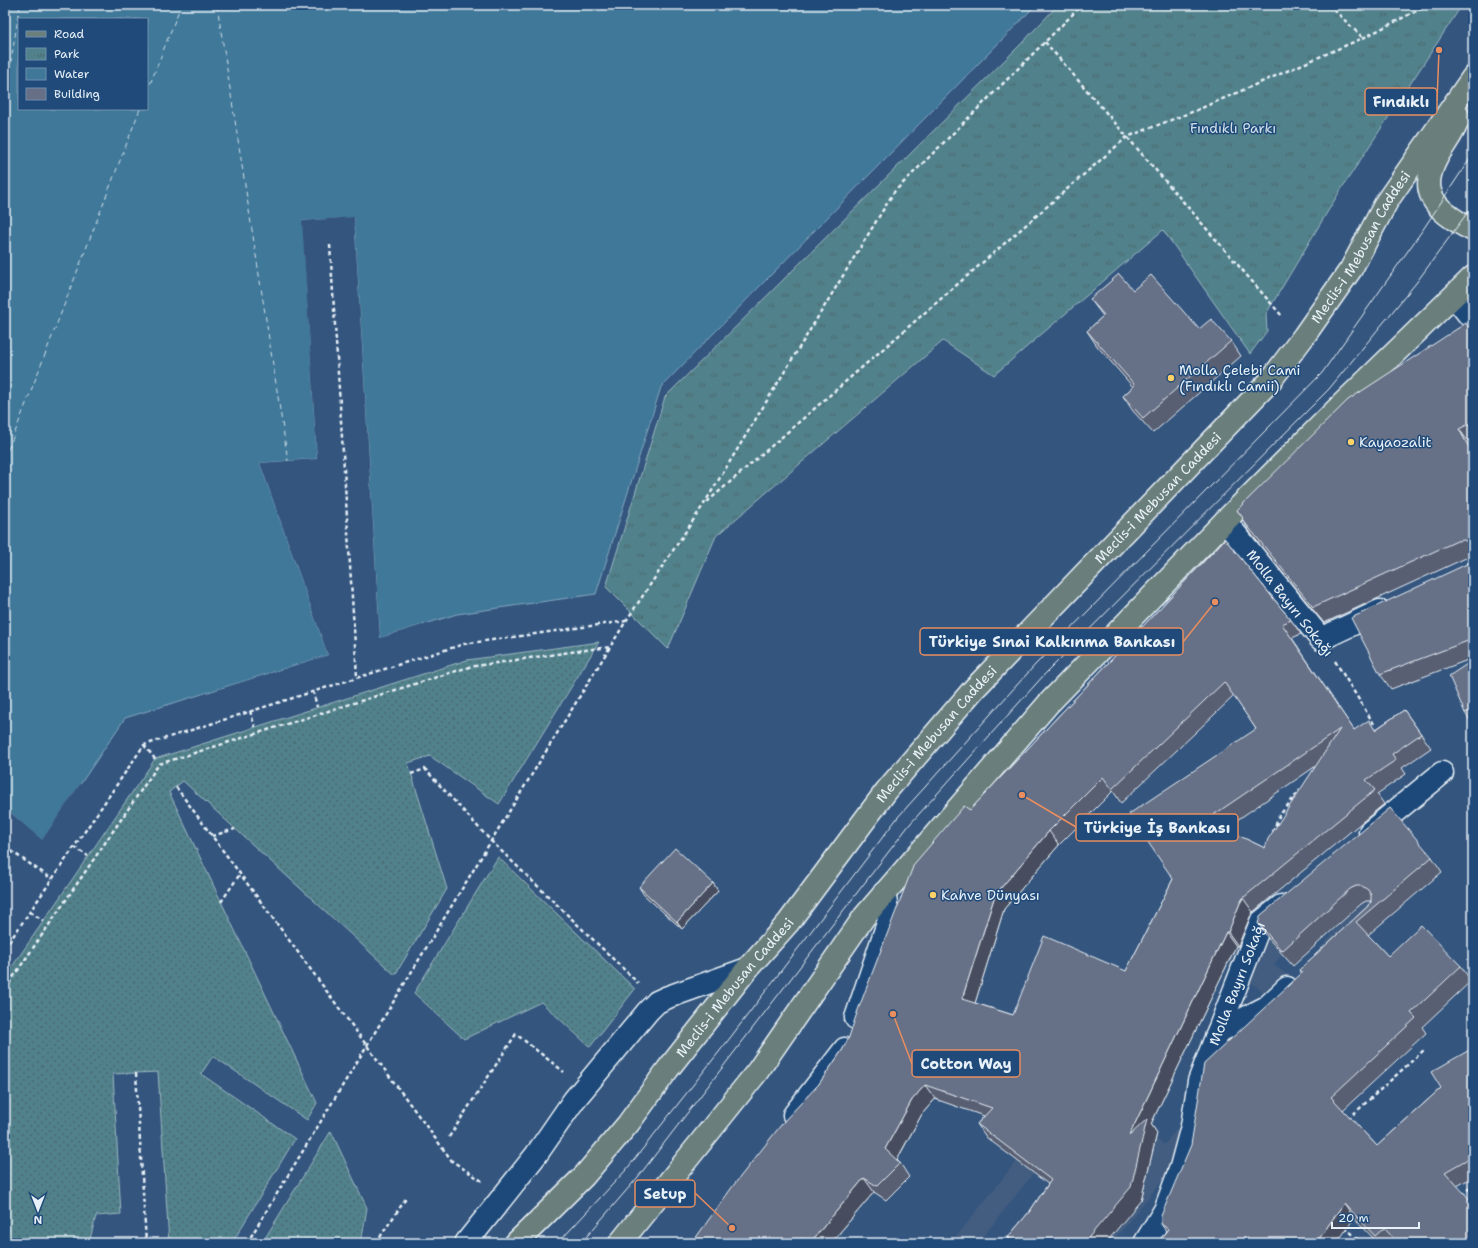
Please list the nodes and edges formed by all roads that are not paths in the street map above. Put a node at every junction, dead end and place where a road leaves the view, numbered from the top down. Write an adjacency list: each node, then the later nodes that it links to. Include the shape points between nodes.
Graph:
1 (1471, 79): 2 (main road, via 1457,124 1430,171 1429,184 1432,198 1438,207); 12 (main road, Meclis-i Mebusan Caddesi, via 1387,201 1351,269 1270,381 973,690 887,790 788,923)
2 (1473, 230)
3 (1473, 277): 4 (main road)
4 (1454, 296): 5 (street); 6 (main road)
5 (1473, 320)
6 (1225, 522): 7 (street, Molla Bayırı Sokağı, via 1321,639); 11 (main road, via 1048,704)
7 (1400, 602)
8 (1442, 773): 9 (street)
9 (1358, 843)
10 (1297, 892): 14 (street, Molla Bayırı Sokağı, via 1261,922)
11 (884, 893): 15 (street, via 889,920 847,1047); 18 (main road, via 864,917 757,1072)
12 (747, 969): 16 (street, via 657,1002 585,1088); 17 (main road, Meclis-i Mebusan Caddesi, via 628,1124 584,1176)
13 (1301, 976): 14 (street, via 1267,1007)
14 (1218, 1032): 19 (street, Molla Bayırı Sokağı, via 1199,1081 1192,1126 1181,1167 1165,1210)
15 (780, 1133)
16 (466, 1243)
17 (516, 1243)
18 (620, 1243)
19 (1145, 1243)

